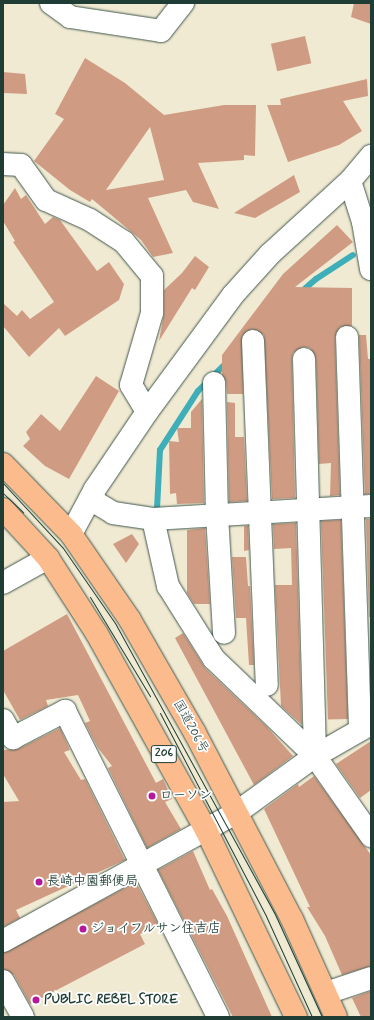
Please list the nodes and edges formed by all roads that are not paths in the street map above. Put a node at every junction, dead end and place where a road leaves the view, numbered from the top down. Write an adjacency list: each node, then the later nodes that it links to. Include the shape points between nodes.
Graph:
1 (51, 3): 2 (street, via 70,17 161,31)
2 (183, 3)
3 (371, 156): 5 (street)
4 (3, 164): 11 (street, via 21,165 46,200 90,220 124,242 152,276 152,313 131,385)
5 (350, 181): 6 (street, via 363,222); 11 (street, via 270,254 233,295)
6 (371, 268)
7 (347, 337): 14 (street)
8 (253, 340): 17 (street)
9 (304, 359): 16 (street)
10 (214, 383): 18 (street)
11 (147, 412): 13 (street)
12 (3, 464): 20 (highway, 国道206号)
13 (90, 500): 19 (street, via 113,513); 20 (street)
14 (362, 507): 16 (street); 26 (street)
15 (3, 509): 21 (highway, 206)
16 (308, 510): 17 (street); 27 (street)
17 (261, 512): 18 (street); 24 (street)
18 (217, 515): 19 (street); 23 (street)
19 (153, 519): 27 (street, via 168,586 214,659)
20 (70, 534): 28 (highway, 国道206号, via 130,620 195,733)
21 (48, 558): 22 (street); 29 (highway, 206, via 97,634)
22 (3, 583)
23 (224, 632)
24 (267, 685)
25 (3, 720): 31 (street, via 13,738 65,711)
26 (366, 727): 27 (street)
27 (315, 756): 28 (street); 30 (street)
28 (236, 813): 29 (street); 35 (highway, 国道206号, via 292,919)
29 (206, 830): 31 (street); 38 (highway, 206)
30 (371, 836)
31 (143, 866): 32 (street); 37 (street)
32 (3, 941)
33 (371, 978): 35 (street)
34 (3, 981): 36 (street)
35 (326, 993): 39 (highway, 国道206号)
36 (23, 1017)
37 (218, 1017)
38 (296, 1017)
39 (336, 1017)

